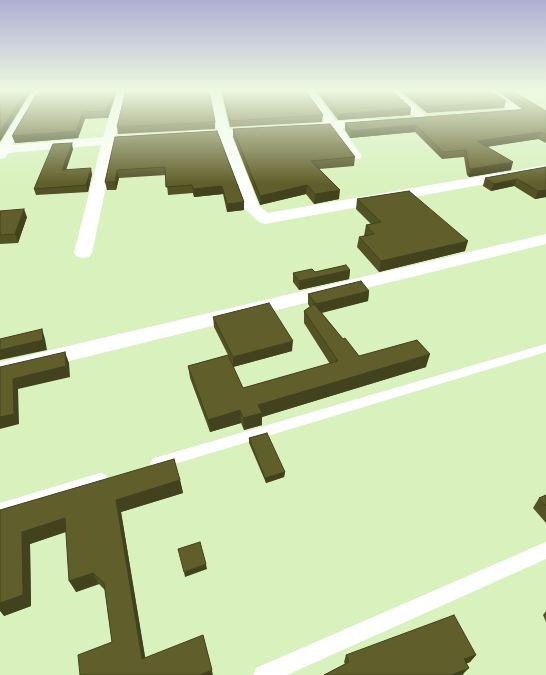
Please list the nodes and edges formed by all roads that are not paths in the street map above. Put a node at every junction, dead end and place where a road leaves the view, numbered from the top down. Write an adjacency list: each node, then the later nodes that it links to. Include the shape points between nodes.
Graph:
1 (19, 122): 11 (street)
2 (113, 122): 10 (street)
3 (222, 122): 7 (street)
4 (331, 122): 6 (street)
5 (385, 122): 6 (street)
6 (334, 126): 7 (street); 12 (street)
7 (224, 133): 8 (street); 13 (street, via 252,208 265,219)
8 (178, 136)
9 (154, 137): 10 (street)
10 (108, 140): 11 (street); 15 (street)
11 (1, 152)
12 (355, 156)
13 (546, 169)
14 (546, 239): 17 (street)
15 (83, 253)
16 (546, 348): 18 (lane)
17 (0, 370)
18 (144, 468)
19 (114, 476): 20 (lane)
20 (0, 510)
21 (546, 550): 22 (lane)
22 (263, 675)

